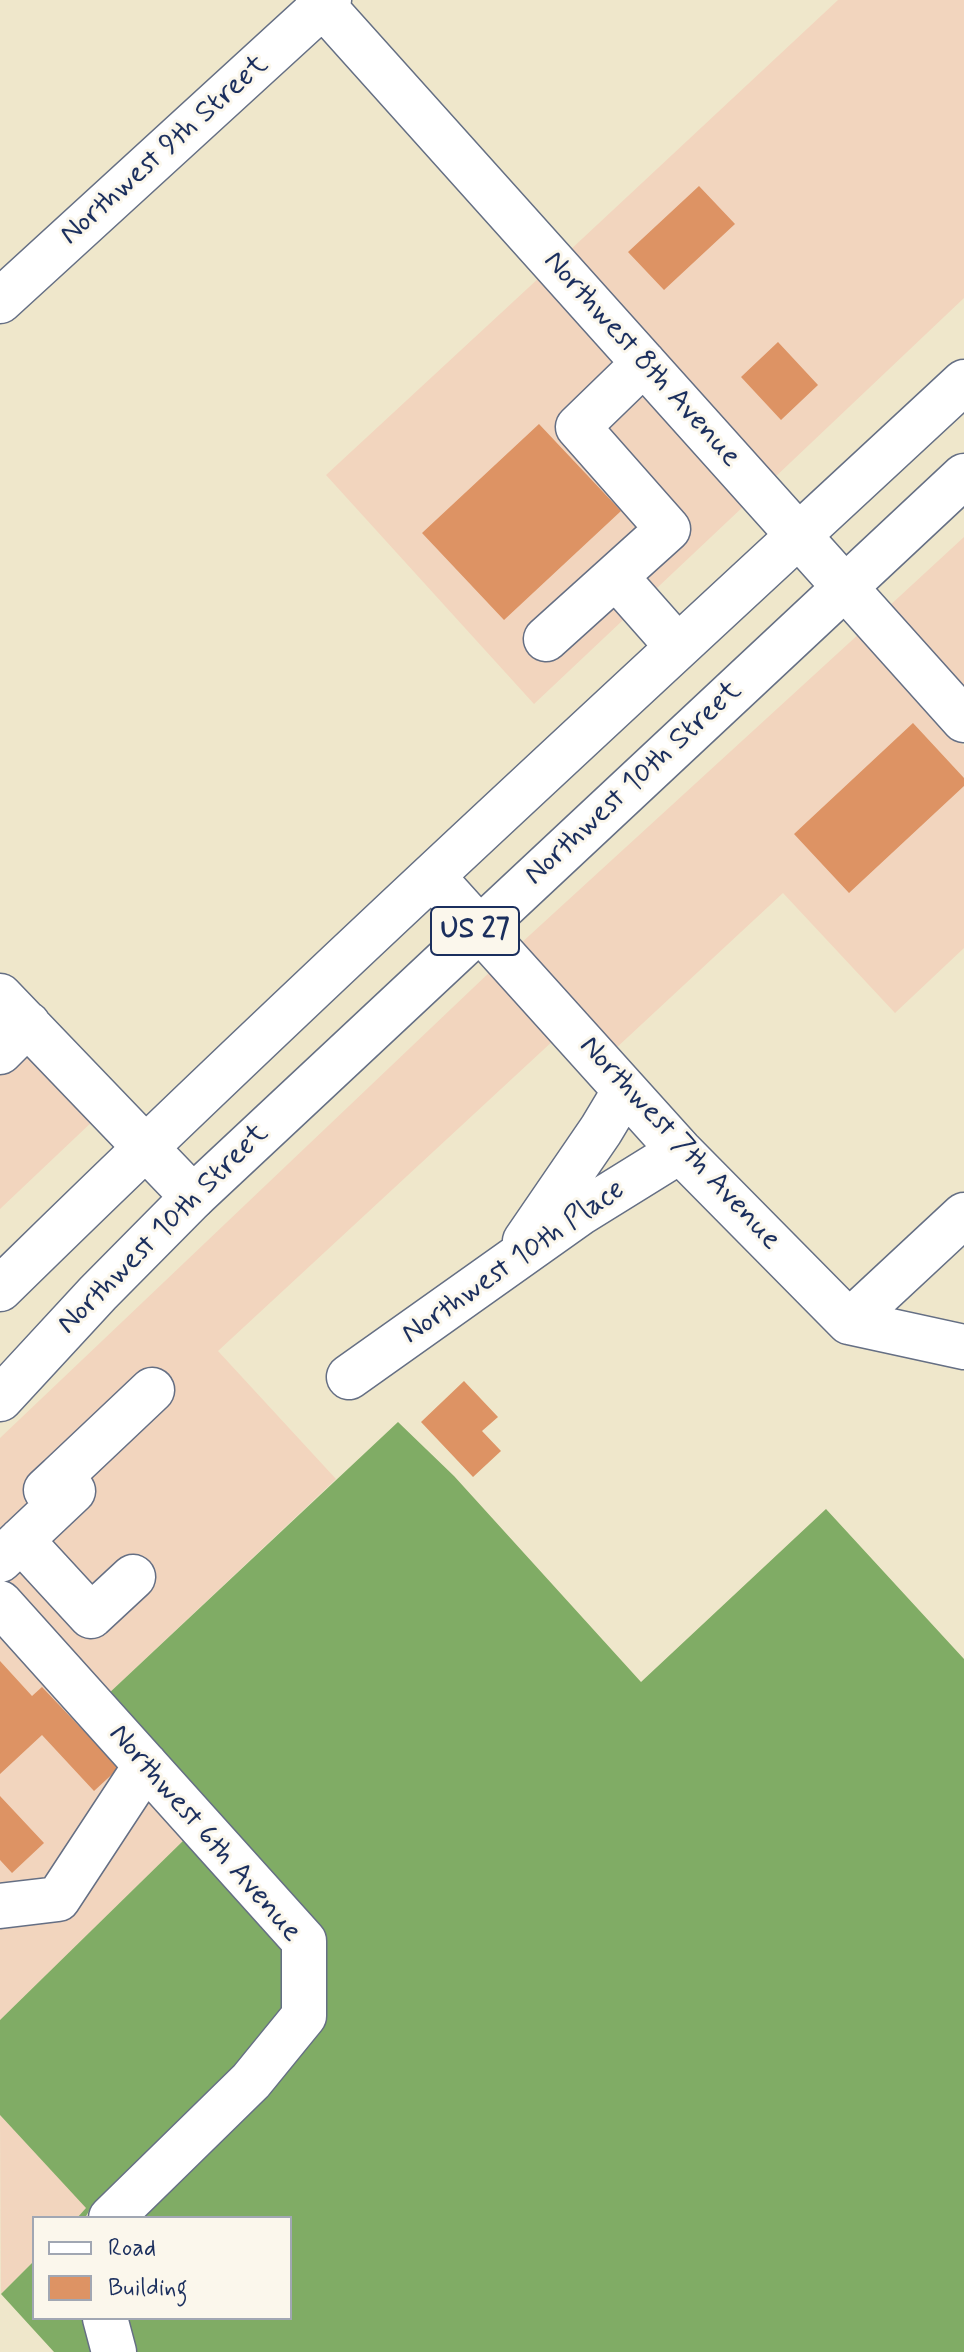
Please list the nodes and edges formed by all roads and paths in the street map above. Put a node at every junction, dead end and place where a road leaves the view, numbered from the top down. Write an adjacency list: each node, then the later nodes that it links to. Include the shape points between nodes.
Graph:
1 (324, 2): 2 (main road, Northwest 9th Street); 3 (main road, Northwest 8th Avenue)
2 (0, 301)
3 (644, 363): 6 (main road, Northwest 8th Avenue); 7 (main road, via 578,427 668,529)
4 (964, 382): 6 (main road, US 27)
5 (964, 476): 8 (main road, Northwest 10th Street / US 27)
6 (798, 536): 8 (main road, Northwest 8th Avenue); 10 (main road, US 27)
7 (616, 577): 9 (main road); 10 (main road)
8 (845, 588): 11 (main road, Northwest 8th Avenue); 13 (main road, Northwest 10th Street / US 27)
9 (546, 639)
10 (677, 646): 12 (main road, US 27)
11 (964, 720)
12 (433, 877): 13 (main road, Northwest 7th Avenue); 16 (main road, US 27)
13 (479, 927): 15 (main road, Northwest 7th Avenue); 18 (main road, Northwest 10th Street / US 27)
14 (9, 1024): 16 (main road)
15 (625, 1090): 17 (main road, Northwest 7th Avenue); 20 (main road)
16 (146, 1146): 18 (main road); 21 (main road, US 27)
17 (680, 1151): 20 (main road, Northwest 10th Place); 22 (main road, Northwest 7th Avenue)
18 (193, 1197): 26 (main road, Northwest 10th Street / US 27)
19 (964, 1215): 22 (main road)
20 (514, 1260): 24 (main road, Northwest 10th Place)
21 (0, 1289)
22 (849, 1322): 23 (main road)
23 (964, 1347)
24 (349, 1377)
25 (152, 1390): 27 (main road)
26 (0, 1399)
27 (32, 1516): 28 (main road, via 91,1616)
28 (133, 1577)
29 (0, 1603): 30 (main road, Northwest 6th Avenue)
30 (146, 1765): 31 (main road, via 58,1899); 32 (main road, Northwest 6th Avenue, via 304,1941 304,2016 251,2081)
31 (0, 1906)
32 (113, 2216)
33 (106, 2320): 34 (main road)
34 (114, 2352)

